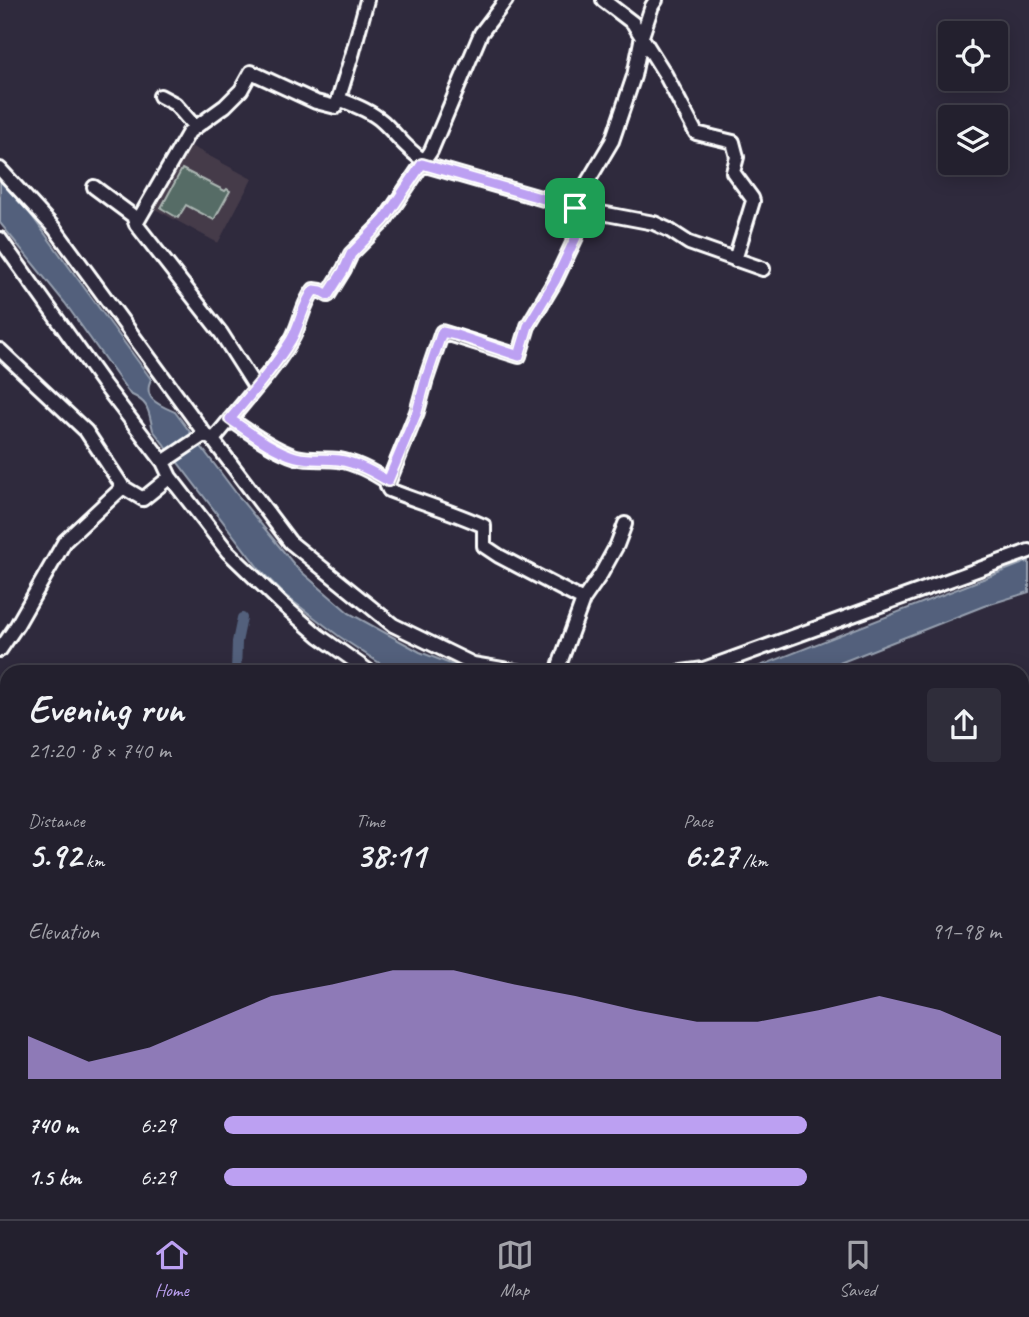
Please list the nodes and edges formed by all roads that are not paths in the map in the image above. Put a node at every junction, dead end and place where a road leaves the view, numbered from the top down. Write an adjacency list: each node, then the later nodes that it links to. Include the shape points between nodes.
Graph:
1 (367, 0): 7 (street)
2 (506, 0): 9 (street, via 481,33)
3 (603, 0): 5 (street)
4 (656, 0): 5 (street)
5 (642, 36): 12 (street, via 612,141); 15 (street, via 696,133 733,142 737,157 734,175 753,201)
6 (160, 96): 8 (street, via 175,104)
7 (339, 99): 8 (street, via 336,107 316,102 251,72 225,106); 9 (street, via 381,120)
8 (195, 127): 13 (street)
9 (422, 164): 12 (street); 18 (street, via 384,220 351,254 325,299 321,291 314,290 309,296 293,338)
10 (0, 169): 20 (street, via 55,229)
11 (94, 187): 13 (street, via 133,216)
12 (575, 208): 15 (street, via 654,223 689,243); 23 (street, via 581,218 576,237 528,326 519,356 442,332 417,412)
13 (136, 224): 18 (street, via 221,333)
14 (0, 239): 21 (street)
15 (735, 260): 16 (street)
16 (763, 269)
17 (0, 350): 24 (street, via 86,431)
18 (256, 388): 19 (street)
19 (230, 419): 20 (street); 23 (street, via 292,456 338,460)
20 (209, 437): 21 (street); 30 (street, via 289,542 393,625)
21 (163, 462): 22 (street)
22 (170, 477): 24 (street, via 143,499); 29 (street, via 228,552 319,636)
23 (388, 481): 27 (street, via 388,489 484,526 484,546)
24 (123, 487): 28 (street, via 65,541)
25 (625, 524): 27 (street)
26 (1029, 551): 32 (street)
27 (583, 600): 31 (street)
28 (2, 643)
29 (360, 665)
30 (479, 665)
31 (560, 665)
32 (715, 665)

